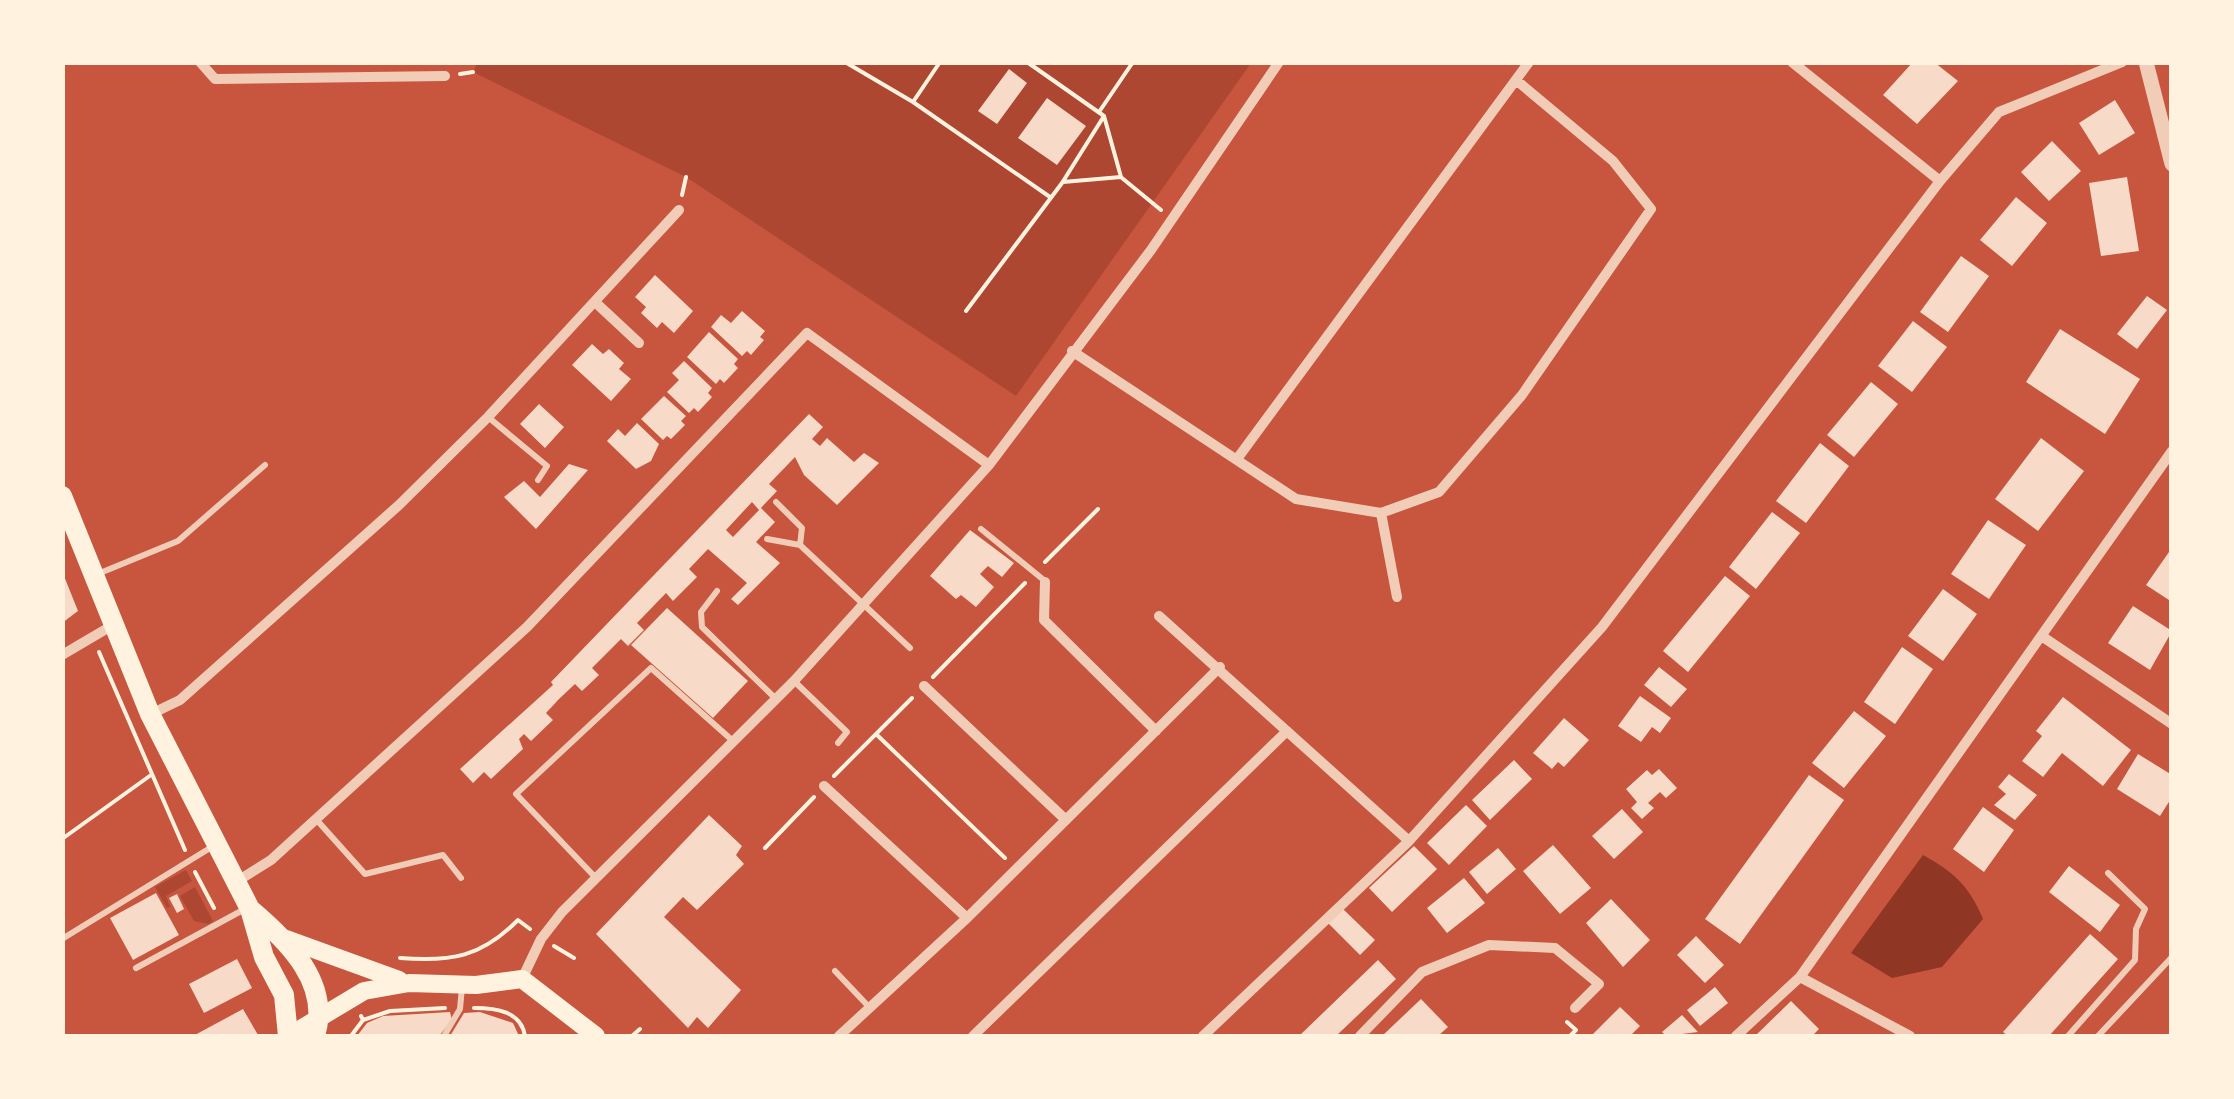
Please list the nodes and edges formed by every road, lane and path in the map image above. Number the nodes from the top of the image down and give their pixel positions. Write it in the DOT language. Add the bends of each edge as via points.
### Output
graph roads {
  1 [pos="200,62"];
  2 [pos="846,62"];
  3 [pos="940,62"];
  4 [pos="1027,62"];
  5 [pos="1133,62"];
  6 [pos="1279,62"];
  7 [pos="1529,62"];
  8 [pos="1792,62"];
  9 [pos="2122,62"];
  10 [pos="2146,62"];
  11 [pos="446,76"];
  12 [pos="1516,80"];
  13 [pos="913,102"];
  14 [pos="1102,114"];
  15 [pos="2172,164"];
  16 [pos="1121,177"];
  17 [pos="1940,181"];
  18 [pos="1062,182"];
  19 [pos="1051,198"];
  20 [pos="679,210"];
  21 [pos="1172,220"];
  22 [pos="594,302"];
  23 [pos="966,311"];
  24 [pos="639,343"];
  25 [pos="1072,351"];
  26 [pos="488,417"];
  27 [pos="2172,451"];
  28 [pos="1236,460"];
  29 [pos="265,465"];
  30 [pos="989,465"];
  31 [pos="538,480"];
  32 [pos="62,496"];
  33 [pos="776,502"];
  34 [pos="1381,513"];
  35 [pos="981,529"];
  36 [pos="767,540"];
  37 [pos="800,545"];
  38 [pos="94,575"];
  39 [pos="1046,582"];
  40 [pos="717,591"];
  41 [pos="1397,597"];
  42 [pos="864,607"];
  43 [pos="1160,616"];
  44 [pos="113,625"];
  45 [pos="90,635"];
  46 [pos="2042,636"];
  47 [pos="910,648"];
  48 [pos="62,655"];
  49 [pos="1220,667"];
  50 [pos="794,680"];
  51 [pos="924,686"];
  52 [pos="776,699"];
  53 [pos="150,714"];
  54 [pos="2172,724"];
  55 [pos="1156,731"];
  56 [pos="1287,731"];
  57 [pos="876,734"];
  58 [pos="733,741"];
  59 [pos="838,743"];
  60 [pos="151,776"];
  61 [pos="824,786"];
  62 [pos="315,818"];
  63 [pos="1066,820"];
  64 [pos="62,839"];
  65 [pos="1409,841"];
  66 [pos="215,845"];
  67 [pos="190,860"];
  68 [pos="1016,868"];
  69 [pos="2108,874"];
  70 [pos="595,877"];
  71 [pos="461,878"];
  72 [pos="235,883"];
  73 [pos="249,908"];
  74 [pos="966,918"];
  75 [pos="224,923"];
  76 [pos="62,938"];
  77 [pos="286,939"];
  78 [pos="541,939"];
  79 [pos="387,956"];
  80 [pos="2172,957"];
  81 [pos="574,958"];
  82 [pos="136,968"];
  83 [pos="835,971"];
  84 [pos="1800,977"];
  85 [pos="522,978"];
  86 [pos="409,983"];
  87 [pos="462,986"];
  88 [pos="870,1008"];
  89 [pos="1575,1008"];
  90 [pos="322,1015"];
  91 [pos="640,1029"];
  92 [pos="574,1031"];
  93 [pos="288,1036"];
  94 [pos="315,1036"];
  95 [pos="444,1036"];
  96 [pos="596,1036"];
  97 [pos="632,1036"];
  98 [pos="839,1036"];
  99 [pos="973,1036"];
  100 [pos="1203,1036"];
  101 [pos="1360,1036"];
  102 [pos="1736,1036"];
  103 [pos="1910,1036"];
  104 [pos="2068,1036"];
  105 [pos="2098,1036"];
  1 -- 11 [label="street" via="215,79"];
  2 -- 13 [label="path"];
  3 -- 13 [label="path"];
  4 -- 14 [label="path"];
  5 -- 14 [label="path"];
  6 -- 21 [label="street"];
  7 -- 12 [label="street"];
  8 -- 17 [label="street"];
  9 -- 17 [label="street" via="1999,112"];
  10 -- 15 [label="street"];
  12 -- 28 [label="street"];
  12 -- 34 [label="street" via="1613,162 1651,209 1522,395 1439,492"];
  13 -- 19 [label="path"];
  14 -- 16 [label="path"];
  14 -- 18 [label="path"];
  16 -- 18 [label="path"];
  16 -- 21 [label="path"];
  17 -- 65 [label="street" via="1602,627"];
  18 -- 19 [label="path"];
  19 -- 23 [label="path"];
  20 -- 22 [label="street"];
  21 -- 25 [label="street"];
  22 -- 24 [label="street"];
  22 -- 26 [label="street"];
  25 -- 28 [label="street"];
  25 -- 30 [label="street"];
  26 -- 31 [label="lane" via="547,466"];
  26 -- 53 [label="street" via="180,700"];
  27 -- 46 [label="street"];
  28 -- 34 [label="street" via="1296,499"];
  29 -- 38 [label="lane" via="178,540"];
  30 -- 42 [label="street"];
  30 -- 62 [label="street" via="807,334 566,589"];
  32 -- 38 [label="highway"];
  33 -- 37 [label="lane" via="802,528"];
  34 -- 41 [label="street"];
  35 -- 39 [label="lane"];
  36 -- 37 [label="lane"];
  37 -- 42 [label="lane"];
  38 -- 44 [label="highway"];
  39 -- 55 [label="street" via="1044,620"];
  40 -- 52 [label="lane" via="701,612 702,627"];
  42 -- 47 [label="lane"];
  42 -- 50 [label="street"];
  43 -- 49 [label="street"];
  44 -- 45 [label="street"];
  44 -- 53 [label="highway"];
  45 -- 48 [label="street"];
  45 -- 60 [label="path"];
  46 -- 54 [label="street"];
  46 -- 84 [label="street"];
  49 -- 55 [label="street"];
  49 -- 56 [label="street"];
  50 -- 52 [label="street"];
  50 -- 59 [label="lane" via="847,732"];
  51 -- 63 [label="street"];
  52 -- 58 [label="street"];
  53 -- 66 [label="highway"];
  55 -- 63 [label="street"];
  56 -- 65 [label="street"];
  56 -- 99 [label="street"];
  57 -- 68 [label="path"];
  58 -- 70 [label="street"];
  58 -- 70 [label="lane" via="651,668 516,794"];
  60 -- 64 [label="path"];
  60 -- 67 [label="path"];
  61 -- 74 [label="street"];
  62 -- 71 [label="lane" via="365,874 443,855"];
  62 -- 72 [label="street"];
  63 -- 68 [label="street"];
  65 -- 100 [label="street"];
  66 -- 67 [label="lane"];
  66 -- 72 [label="highway"];
  67 -- 75 [label="path"];
  67 -- 76 [label="lane"];
  68 -- 74 [label="street"];
  69 -- 104 [label="lane" via="2145,909 2136,929 2136,960"];
  70 -- 78 [label="street"];
  72 -- 73 [label="highway"];
  73 -- 75 [label="lane"];
  73 -- 77 [label="highway"];
  73 -- 93 [label="highway" via="284,995"];
  74 -- 88 [label="street"];
  75 -- 82 [label="lane"];
  77 -- 86 [label="main road"];
  77 -- 90 [label="highway"];
  78 -- 79 [label="path" via="518,920 496,943 474,953 428,960"];
  78 -- 81 [label="path"];
  78 -- 85 [label="street"];
  80 -- 105 [label="lane"];
  83 -- 88 [label="lane"];
  84 -- 102 [label="street"];
  84 -- 103 [label="street"];
  85 -- 87 [label="main road"];
  85 -- 92 [label="main road"];
  86 -- 87 [label="main road"];
  86 -- 90 [label="main road" via="364,991"];
  87 -- 95 [label="lane" via="460,1009"];
  88 -- 98 [label="street"];
  89 -- 101 [label="street" via="1599,984 1555,948 1489,945 1422,972"];
  90 -- 93 [label="main road"];
  90 -- 94 [label="highway"];
  91 -- 97 [label="path"];
  92 -- 96 [label="main road"];
}
